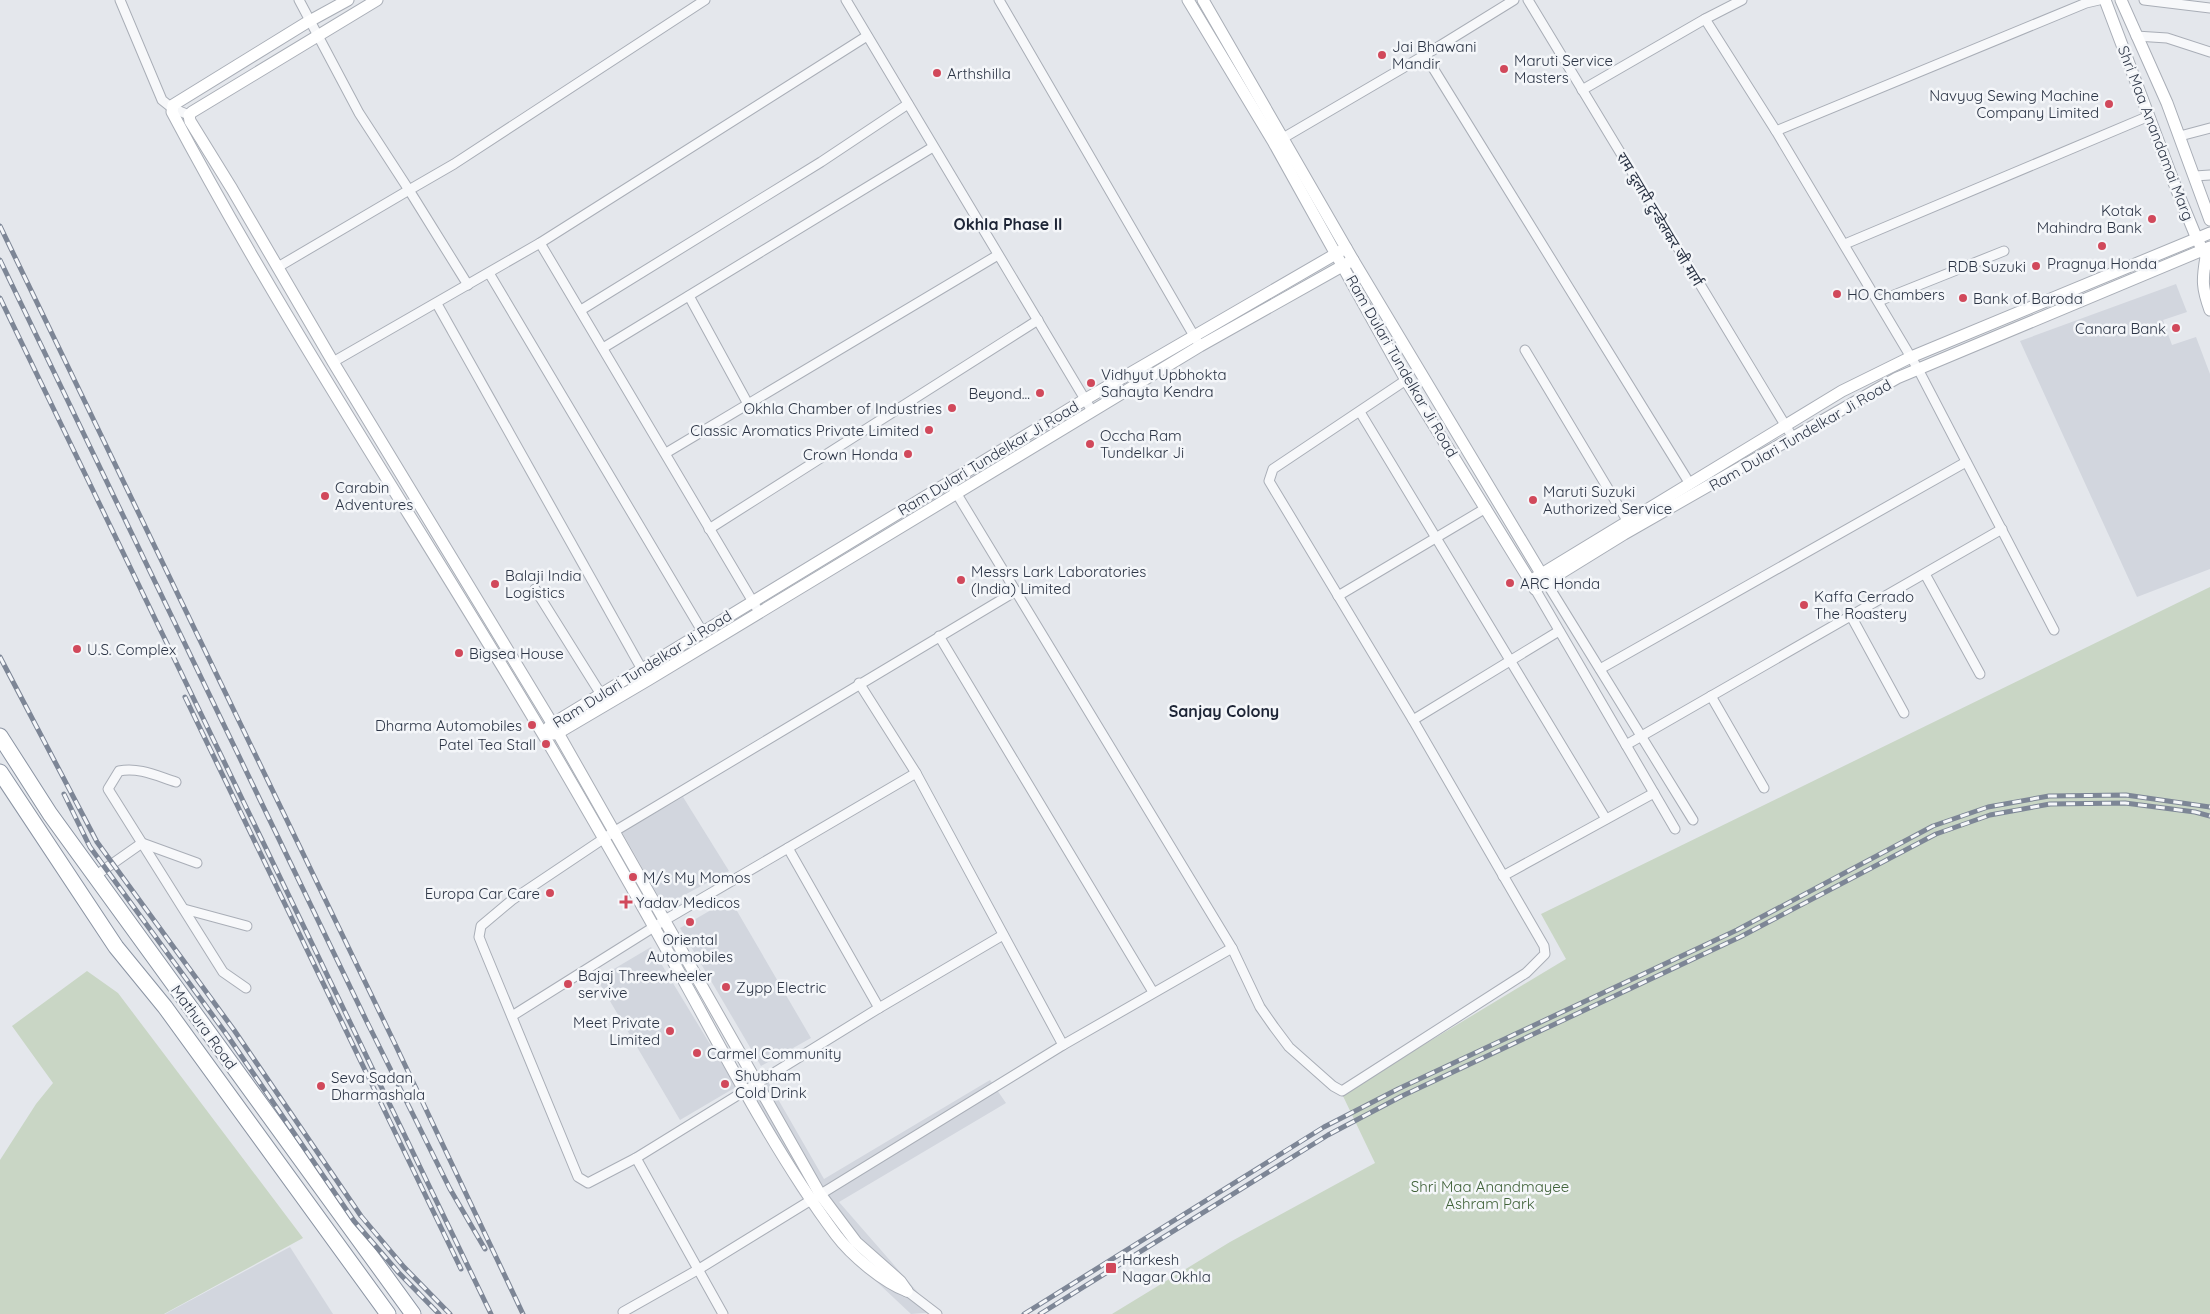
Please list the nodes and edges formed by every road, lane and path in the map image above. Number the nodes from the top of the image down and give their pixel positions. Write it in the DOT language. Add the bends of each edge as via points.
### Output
graph roads {
  1 [pos="120,0"];
  2 [pos="299,0"];
  3 [pos="348,0"];
  4 [pos="377,0"];
  5 [pos="705,0"];
  6 [pos="846,0"];
  7 [pos="999,0"];
  8 [pos="1188,0"];
  9 [pos="1203,0"];
  10 [pos="1514,0"];
  11 [pos="1528,0"];
  12 [pos="1742,0"];
  13 [pos="2099,0"];
  14 [pos="2105,0"];
  15 [pos="2121,0"];
  16 [pos="2144,0"];
  17 [pos="2210,8"];
  18 [pos="1705,19"];
  19 [pos="311,20"];
  20 [pos="318,35"];
  21 [pos="867,36"];
  22 [pos="2136,36"];
  23 [pos="2210,52"];
  24 [pos="1425,55"];
  25 [pos="1582,90"];
  26 [pos="908,104"];
  27 [pos="172,108"];
  28 [pos="189,115"];
  29 [pos="2149,116"];
  30 [pos="2210,128"];
  31 [pos="1776,131"];
  32 [pos="2180,136"];
  33 [pos="1278,140"];
  34 [pos="933,147"];
  35 [pos="2210,175"];
  36 [pos="2194,176"];
  37 [pos="409,190"];
  38 [pos="2210,220"];
  39 [pos="2210,233"];
  40 [pos="2197,238"];
  41 [pos="540,243"];
  42 [pos="1845,244"];
  43 [pos="1341,250"];
  44 [pos="2004,251"];
  45 [pos="2207,254"];
  46 [pos="998,255"];
  47 [pos="1348,262"];
  48 [pos="278,267"];
  49 [pos="489,273"];
  50 [pos="468,285"];
  51 [pos="689,296"];
  52 [pos="1879,301"];
  53 [pos="437,304"];
  54 [pos="581,310"];
  55 [pos="2210,310"];
  56 [pos="1038,320"];
  57 [pos="1194,335"];
  58 [pos="1200,346"];
  59 [pos="604,348"];
  60 [pos="1525,350"];
  61 [pos="1910,357"];
  62 [pos="333,362"];
  63 [pos="1918,368"];
  64 [pos="1406,380"];
  65 [pos="1084,400"];
  66 [pos="748,404"];
  67 [pos="1092,411"];
  68 [pos="1360,412"];
  69 [pos="1785,426"];
  70 [pos="1793,438"];
  71 [pos="666,453"];
  72 [pos="1966,462"];
  73 [pos="950,481"];
  74 [pos="1690,484"];
  75 [pos="957,492"];
  76 [pos="1486,508"];
  77 [pos="1628,522"];
  78 [pos="709,529"];
  79 [pos="2002,529"];
  80 [pos="1436,538"];
  81 [pos="1925,574"];
  82 [pos="1544,578"];
  83 [pos="1533,585"];
  84 [pos="535,589"];
  85 [pos="1016,591"];
  86 [pos="1338,596"];
  87 [pos="752,601"];
  88 [pos="759,612"];
  89 [pos="1851,616"];
  90 [pos="2054,630"];
  91 [pos="1559,631"];
  92 [pos="702,632"];
  93 [pos="939,636"];
  94 [pos="1511,662"];
  95 [pos="642,668"];
  96 [pos="1600,669"];
  97 [pos="1980,674"];
  98 [pos="648,680"];
  99 [pos="859,684"];
  100 [pos="600,694"];
  101 [pos="1711,696"];
  102 [pos="607,704"];
  103 [pos="1904,713"];
  104 [pos="1413,720"];
  105 [pos="555,728"];
  106 [pos="543,735"];
  107 [pos="0,736"];
  108 [pos="1642,736"];
  109 [pos="1626,745"];
  110 [pos="0,772"];
  111 [pos="916,773"];
  112 [pos="176,782"];
  113 [pos="1764,788"];
  114 [pos="1654,793"];
  115 [pos="1606,819"];
  116 [pos="1693,820"];
  117 [pos="1675,829"];
  118 [pos="614,831"];
  119 [pos="603,838"];
  120 [pos="142,844"];
  121 [pos="788,848"];
  122 [pos="197,863"];
  123 [pos="95,876"];
  124 [pos="1503,876"];
  125 [pos="184,909"];
  126 [pos="665,920"];
  127 [pos="247,926"];
  128 [pos="653,927"];
  129 [pos="1003,935"];
  130 [pos="1232,948"];
  131 [pos="246,988"];
  132 [pos="1154,992"];
  133 [pos="879,1008"];
  134 [pos="512,1016"];
  135 [pos="1063,1045"];
  136 [pos="757,1082"];
  137 [pos="744,1091"];
  138 [pos="636,1158"];
  139 [pos="816,1197"];
  140 [pos="698,1269"];
  141 [pos="907,1291"];
  142 [pos="623,1312"];
  143 [pos="388,1314"];
  144 [pos="413,1314"];
  145 [pos="723,1314"];
  146 [pos="938,1314"];
  1 -- 27 [label="street" via="162,100"];
  2 -- 19 [label="street"];
  3 -- 19 [label="street"];
  4 -- 20 [label="street"];
  5 -- 37 [label="street"];
  6 -- 21 [label="street"];
  7 -- 57 [label="street"];
  8 -- 33 [label="street"];
  9 -- 33 [label="street"];
  10 -- 24 [label="street"];
  11 -- 25 [label="street, राम दुलारी टुन्डेलकर जी मार्ग"];
  12 -- 18 [label="street"];
  13 -- 31 [label="street"];
  14 -- 29 [label="street, Shri Maa Anandamai Marg"];
  15 -- 22 [label="street, Shri Maa Anandamai Marg"];
  16 -- 17 [label="street"];
  18 -- 25 [label="street"];
  18 -- 31 [label="street"];
  19 -- 20 [label="street"];
  19 -- 27 [label="street"];
  20 -- 28 [label="street"];
  20 -- 37 [label="street" via="359,112"];
  21 -- 26 [label="street"];
  21 -- 41 [label="street"];
  22 -- 23 [label="street" via="2167,38"];
  22 -- 32 [label="street, Shri Maa Anandamai Marg"];
  24 -- 33 [label="street"];
  24 -- 74 [label="street"];
  25 -- 69 [label="street, राम दुलारी टुन्डेलकर जी मार्ग"];
  26 -- 34 [label="street"];
  26 -- 54 [label="street" via="807,172"];
  27 -- 28 [label="street"];
  27 -- 106 [label="street" via="245,244"];
  28 -- 48 [label="street"];
  29 -- 40 [label="street, Shri Maa Anandamai Marg"];
  29 -- 42 [label="street"];
  30 -- 32 [label="street"];
  31 -- 42 [label="street"];
  32 -- 36 [label="street, Shri Maa Anandamai Marg"];
  33 -- 43 [label="street"];
  34 -- 46 [label="street"];
  34 -- 51 [label="street"];
  35 -- 36 [label="street"];
  36 -- 38 [label="street, Shri Maa Anandamai Marg"];
  37 -- 48 [label="street"];
  37 -- 50 [label="street"];
  39 -- 40 [label="street, Ram Dulari Tundelkar Ji Road"];
  40 -- 45 [label="street, Shri Maa Anandamai Marg"];
  40 -- 61 [label="street, Ram Dulari Tundelkar Ji Road"];
  41 -- 49 [label="street"];
  41 -- 54 [label="street"];
  42 -- 52 [label="street"];
  43 -- 47 [label="street"];
  43 -- 57 [label="street, Ram Dulari Tundelkar Ji Road"];
  44 -- 52 [label="street"];
  45 -- 55 [label="street" via="2202,288"];
  45 -- 63 [label="street, Ram Dulari Tundelkar Ji Road"];
  46 -- 56 [label="street"];
  46 -- 66 [label="street"];
  47 -- 58 [label="street, Ram Dulari Tundelkar Ji Road"];
  47 -- 64 [label="street, Ram Dulari Tundelkar Ji Road"];
  47 -- 82 [label="street, Ram Dulari Tundelkar Ji Road"];
  48 -- 62 [label="street"];
  49 -- 50 [label="street"];
  49 -- 92 [label="street"];
  50 -- 53 [label="street"];
  51 -- 59 [label="street"];
  51 -- 66 [label="street"];
  52 -- 61 [label="street"];
  53 -- 62 [label="street"];
  53 -- 95 [label="street"];
  54 -- 59 [label="street"];
  56 -- 65 [label="street"];
  56 -- 78 [label="street"];
  57 -- 58 [label="street"];
  57 -- 65 [label="street, Ram Dulari Tundelkar Ji Road"];
  58 -- 67 [label="street, Ram Dulari Tundelkar Ji Road"];
  59 -- 71 [label="street"];
  60 -- 77 [label="street"];
  61 -- 63 [label="street"];
  61 -- 69 [label="street, Ram Dulari Tundelkar Ji Road" via="1842,391"];
  62 -- 105 [label="street"];
  63 -- 70 [label="street, Ram Dulari Tundelkar Ji Road"];
  63 -- 72 [label="street"];
  64 -- 68 [label="street"];
  64 -- 76 [label="street, Ram Dulari Tundelkar Ji Road"];
  65 -- 67 [label="street"];
  65 -- 73 [label="street, Ram Dulari Tundelkar Ji Road"];
  66 -- 71 [label="street"];
  67 -- 75 [label="street, Ram Dulari Tundelkar Ji Road"];
  68 -- 80 [label="street"];
  68 -- 86 [label="street" via="1273,469 1270,475 1271,485"];
  69 -- 70 [label="street, राम दुलारी टुन्डेलकर जी मार्ग"];
  69 -- 74 [label="street, Ram Dulari Tundelkar Ji Road"];
  70 -- 82 [label="street, Ram Dulari Tundelkar Ji Road"];
  71 -- 78 [label="street"];
  72 -- 79 [label="street"];
  72 -- 96 [label="street"];
  73 -- 75 [label="street"];
  73 -- 87 [label="street, Ram Dulari Tundelkar Ji Road"];
  74 -- 77 [label="street, Ram Dulari Tundelkar Ji Road"];
  75 -- 85 [label="street"];
  75 -- 88 [label="street, Ram Dulari Tundelkar Ji Road"];
  76 -- 80 [label="street"];
  76 -- 83 [label="street, Ram Dulari Tundelkar Ji Road"];
  77 -- 82 [label="street, Ram Dulari Tundelkar Ji Road"];
  78 -- 87 [label="street"];
  79 -- 81 [label="street"];
  79 -- 90 [label="street"];
  80 -- 86 [label="street"];
  80 -- 94 [label="street"];
  81 -- 89 [label="street"];
  81 -- 97 [label="street"];
  82 -- 83 [label="street, Ram Dulari Tundelkar Ji Road"];
  82 -- 96 [label="street"];
  83 -- 91 [label="street"];
  84 -- 100 [label="street"];
  85 -- 93 [label="street"];
  85 -- 130 [label="street"];
  86 -- 104 [label="street"];
  87 -- 88 [label="street"];
  87 -- 92 [label="street, Ram Dulari Tundelkar Ji Road"];
  88 -- 98 [label="street, Ram Dulari Tundelkar Ji Road"];
  89 -- 101 [label="street"];
  89 -- 103 [label="street"];
  91 -- 94 [label="street"];
  91 -- 109 [label="street"];
  92 -- 95 [label="street, Ram Dulari Tundelkar Ji Road"];
  93 -- 99 [label="street"];
  93 -- 132 [label="street"];
  94 -- 104 [label="street"];
  94 -- 115 [label="street"];
  95 -- 98 [label="street"];
  95 -- 100 [label="street, Ram Dulari Tundelkar Ji Road"];
  96 -- 108 [label="street"];
  98 -- 102 [label="street, Ram Dulari Tundelkar Ji Road"];
  99 -- 111 [label="street"];
  99 -- 118 [label="street"];
  100 -- 102 [label="street"];
  100 -- 105 [label="street, Ram Dulari Tundelkar Ji Road"];
  101 -- 108 [label="street"];
  101 -- 113 [label="street"];
  102 -- 105 [label="street, Ram Dulari Tundelkar Ji Road"];
  104 -- 124 [label="street"];
  105 -- 106 [label="street, Ram Dulari Tundelkar Ji Road"];
  105 -- 118 [label="street"];
  106 -- 119 [label="street"];
  107 -- 123 [label="highway, Mathura Road"];
  108 -- 109 [label="street"];
  108 -- 116 [label="street"];
  109 -- 114 [label="street"];
  110 -- 143 [label="highway, Mathura Road" via="116,947 165,1007"];
  111 -- 121 [label="street"];
  111 -- 129 [label="street"];
  112 -- 120 [label="street" via="128,769 119,771 108,789"];
  114 -- 115 [label="street"];
  114 -- 117 [label="street"];
  115 -- 124 [label="street"];
  118 -- 119 [label="street"];
  118 -- 126 [label="street"];
  119 -- 128 [label="street"];
  119 -- 134 [label="street" via="512,900 481,926 479,938"];
  120 -- 122 [label="street"];
  120 -- 123 [label="street"];
  120 -- 125 [label="street"];
  121 -- 126 [label="street"];
  121 -- 133 [label="street"];
  123 -- 144 [label="highway, Mathura Road"];
  124 -- 130 [label="street" via="1544,946 1543,958 1526,973 1342,1091 1289,1047 1260,1007"];
  125 -- 127 [label="street"];
  125 -- 131 [label="street" via="223,972"];
  126 -- 128 [label="street"];
  126 -- 136 [label="street"];
  128 -- 134 [label="street"];
  128 -- 137 [label="street"];
  129 -- 133 [label="street"];
  129 -- 135 [label="street"];
  130 -- 132 [label="street"];
  132 -- 135 [label="street"];
  133 -- 136 [label="street"];
  134 -- 138 [label="street" via="578,1177 582,1181 593,1182"];
  135 -- 139 [label="street"];
  136 -- 137 [label="street"];
  136 -- 139 [label="street"];
  137 -- 138 [label="street"];
  137 -- 139 [label="street"];
  138 -- 140 [label="street"];
  139 -- 140 [label="street"];
  139 -- 141 [label="street" via="856,1242"];
  140 -- 142 [label="street"];
  140 -- 145 [label="street"];
  141 -- 146 [label="street"];
}
